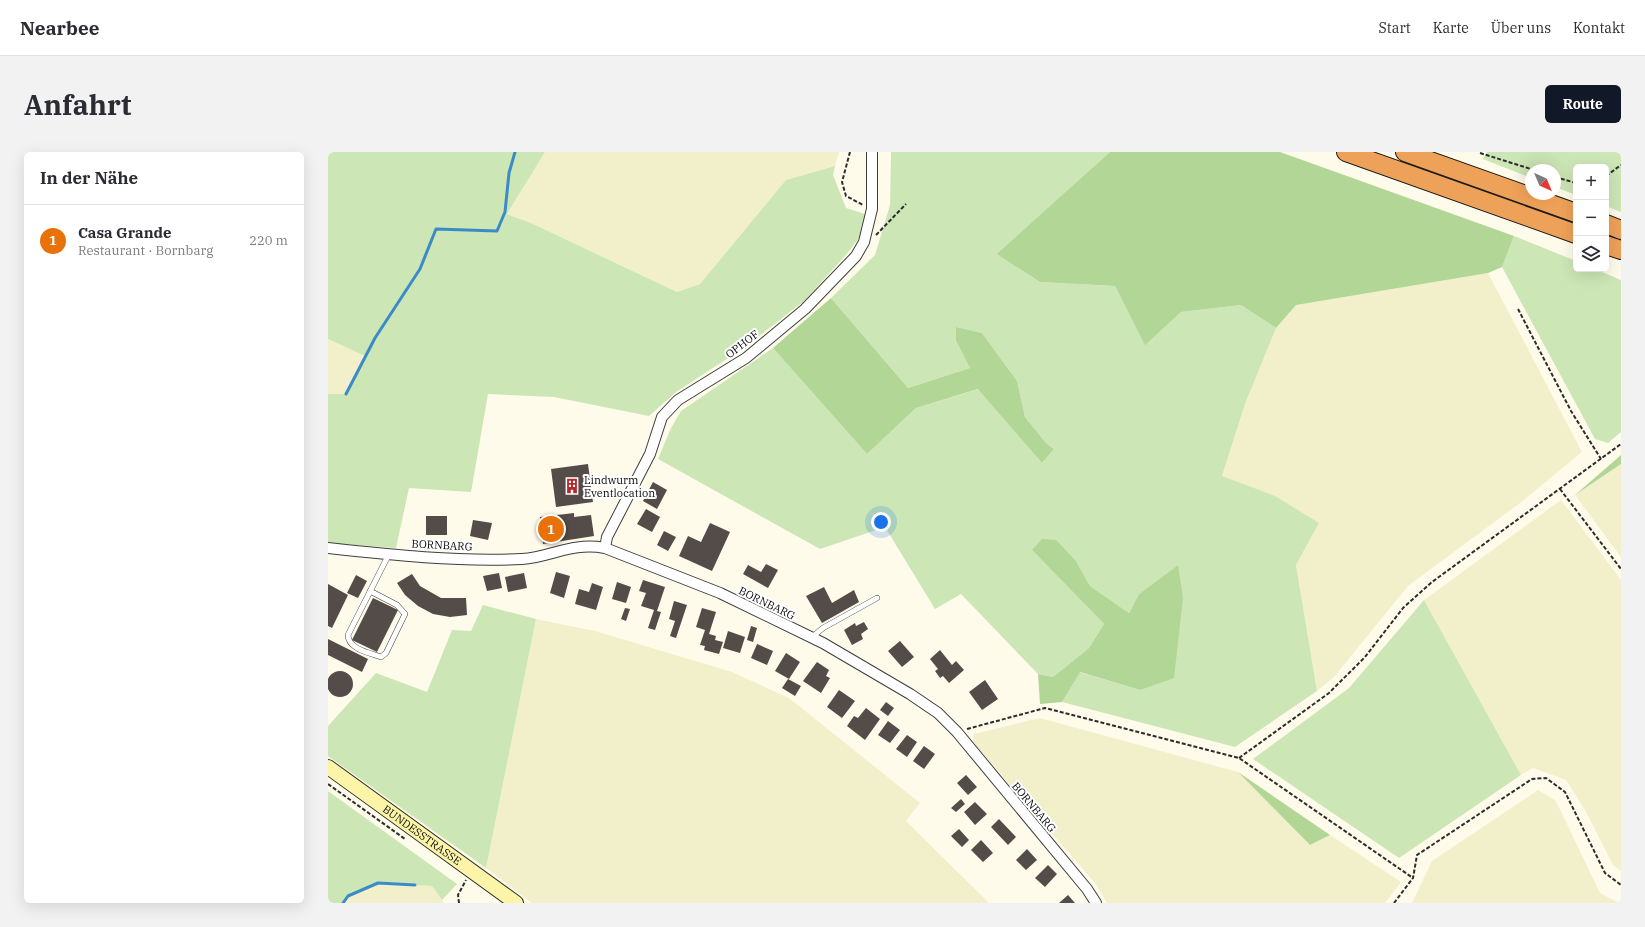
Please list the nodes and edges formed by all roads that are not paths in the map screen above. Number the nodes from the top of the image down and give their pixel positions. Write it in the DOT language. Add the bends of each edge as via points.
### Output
graph roads {
  1 [pos="872,152"];
  2 [pos="1346,152"];
  3 [pos="1405,152"];
  4 [pos="1573,212"];
  5 [pos="1609,225"];
  6 [pos="1621,230"];
  7 [pos="1573,233"];
  8 [pos="1609,246"];
  9 [pos="1621,250"];
  10 [pos="328,548"];
  11 [pos="605,548"];
  12 [pos="389,554"];
  13 [pos="370,591"];
  14 [pos="877,598"];
  15 [pos="811,638"];
  16 [pos="328,767"];
  17 [pos="516,903"];
  18 [pos="1096,903"];
  1 -- 11 [label="street, OPHOF" via="872,209 867,232 856,256 805,309 746,358 678,400 662,417 650,454 607,537"];
  2 -- 7 [label="highway"];
  3 -- 4 [label="highway"];
  5 -- 6 [label="highway"];
  8 -- 9 [label="highway"];
  10 -- 12 [label="street, BORNBARG"];
  11 -- 12 [label="street, BORNBARG" via="590,545 524,559 466,560"];
  11 -- 15 [label="street, BORNBARG" via="720,593"];
  12 -- 13 [label="lane"];
  13 -- 13 [label="lane" via="348,635 348,640 356,648 381,657 386,653 405,614 397,605"];
  14 -- 15 [label="lane" via="823,628"];
  15 -- 18 [label="street, BORNBARG" via="910,694 938,713 957,732"];
  16 -- 17 [label="street, BUNDESSTRASSE"];
}
